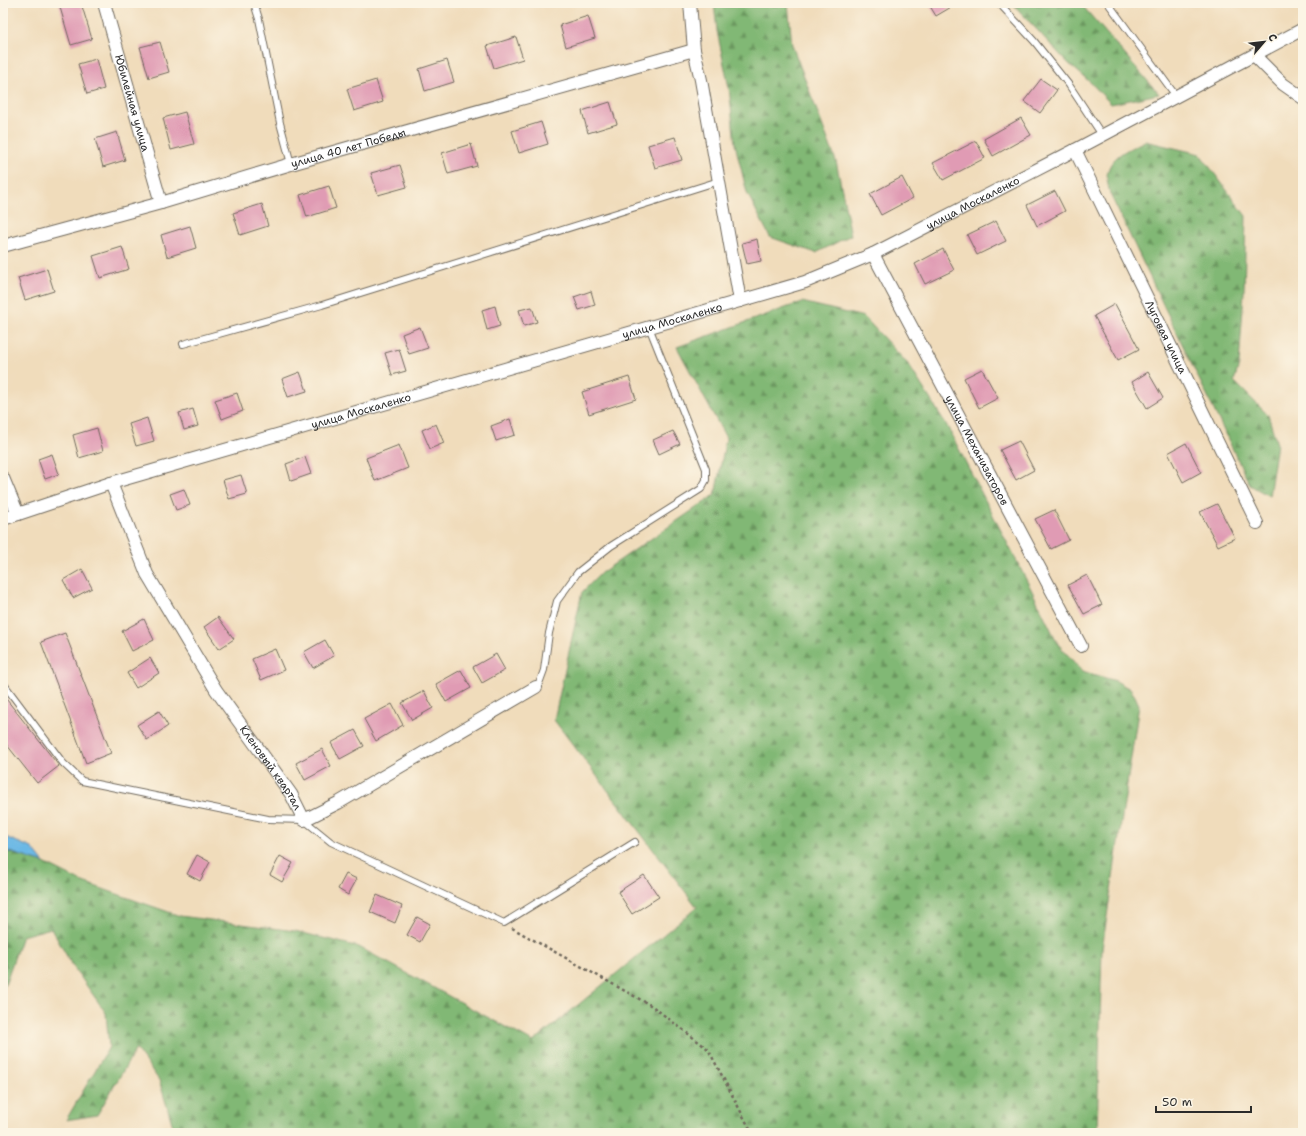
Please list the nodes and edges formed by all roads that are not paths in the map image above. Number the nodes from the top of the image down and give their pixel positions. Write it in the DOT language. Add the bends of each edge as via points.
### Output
graph roads {
  1 [pos="104,3"];
  2 [pos="254,3"];
  3 [pos="690,3"];
  4 [pos="999,3"];
  5 [pos="1108,3"];
  6 [pos="1303,29"];
  7 [pos="694,50"];
  8 [pos="1254,55"];
  9 [pos="1176,96"];
  10 [pos="1303,98"];
  11 [pos="1102,136"];
  12 [pos="1075,150"];
  13 [pos="292,164"];
  14 [pos="719,181"];
  15 [pos="161,202"];
  16 [pos="3,246"];
  17 [pos="873,254"];
  18 [pos="740,301"];
  19 [pos="649,327"];
  20 [pos="183,344"];
  21 [pos="3,478"];
  22 [pos="111,483"];
  23 [pos="18,514"];
  24 [pos="3,518"];
  25 [pos="1257,523"];
  26 [pos="1081,646"];
  27 [pos="3,683"];
  28 [pos="536,686"];
  29 [pos="304,820"];
  30 [pos="635,842"];
  1 -- 15 [label="street, Юбилейная улица"];
  2 -- 13 [label="lane" via="280,122"];
  3 -- 7 [label="street"];
  4 -- 11 [label="lane" via="1069,85"];
  5 -- 9 [label="lane"];
  6 -- 8 [label="street, улица Москаленко"];
  7 -- 13 [label="street, улица 40 лет Победы"];
  7 -- 14 [label="street"];
  8 -- 9 [label="street, улица Москаленко"];
  8 -- 10 [label="street" via="1283,84"];
  9 -- 11 [label="street, улица Москаленко"];
  11 -- 12 [label="street, улица Москаленко"];
  12 -- 17 [label="street, улица Москаленко"];
  12 -- 25 [label="street, Луговая улица"];
  13 -- 15 [label="street, улица 40 лет Победы"];
  14 -- 18 [label="street"];
  14 -- 20 [label="lane" via="322,305"];
  15 -- 16 [label="street, улица 40 лет Победы"];
  17 -- 18 [label="street, улица Москаленко" via="805,282"];
  17 -- 26 [label="street, улица Механизаторов"];
  18 -- 19 [label="street, улица Москаленко"];
  19 -- 22 [label="street, улица Москаленко"];
  19 -- 28 [label="lane" via="706,469 706,480 701,490 611,546 578,572 557,601 544,670"];
  21 -- 23 [label="street"];
  22 -- 23 [label="street, улица Москаленко"];
  22 -- 29 [label="street, Кленовый квартал" via="146,574 216,690 291,794"];
  23 -- 24 [label="street, улица Москаленко"];
  27 -- 29 [label="lane" via="63,763 82,781 268,819"];
  28 -- 29 [label="street, Кленовый квартал"];
  29 -- 30 [label="lane" via="331,842 504,923"];
}
